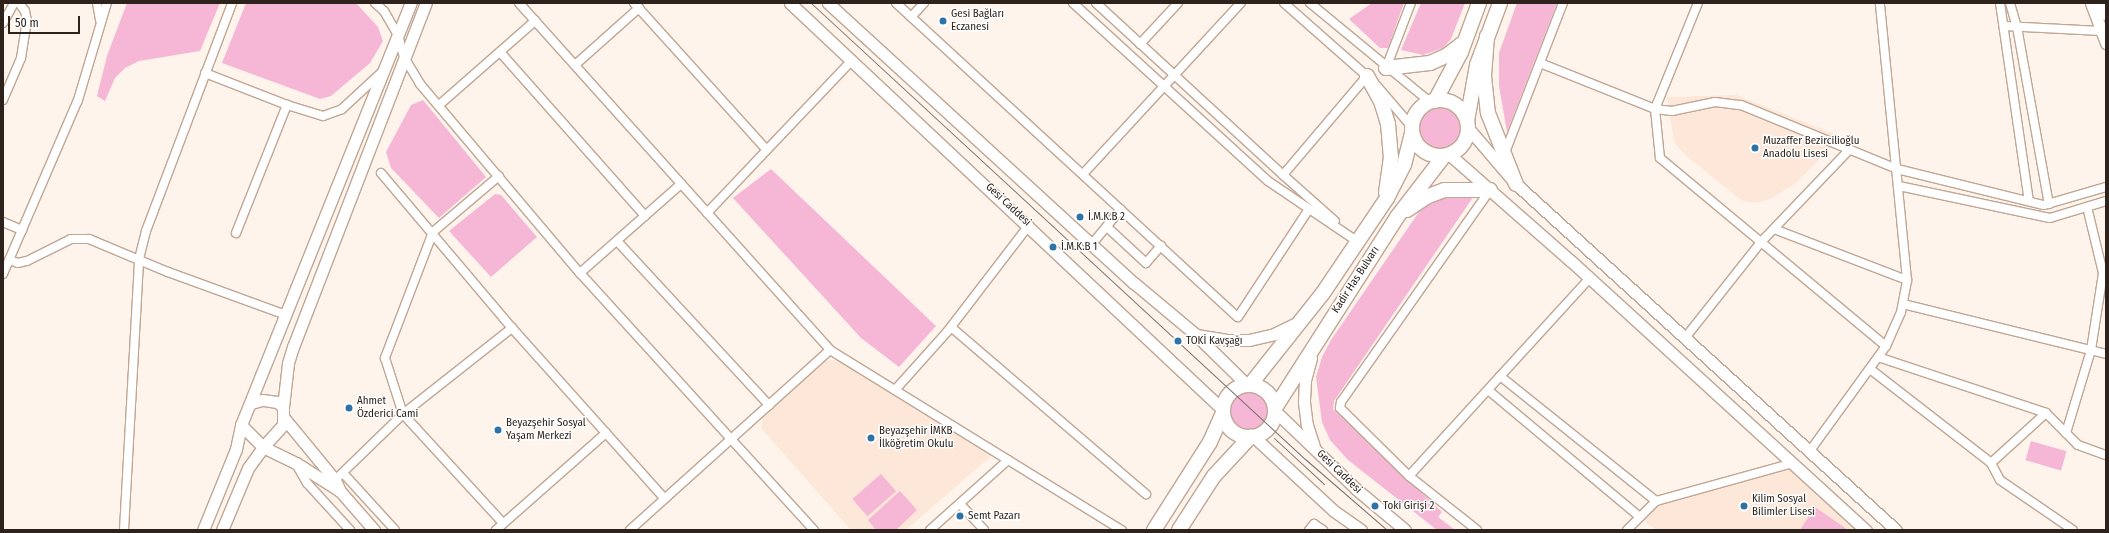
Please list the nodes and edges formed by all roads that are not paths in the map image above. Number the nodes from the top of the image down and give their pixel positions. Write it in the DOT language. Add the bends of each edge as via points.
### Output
graph roads {
  1 [pos="14,3"];
  2 [pos="19,3"];
  3 [pos="97,3"];
  4 [pos="107,3"];
  5 [pos="232,3"];
  6 [pos="375,3"];
  7 [pos="411,3"];
  8 [pos="426,3"];
  9 [pos="519,3"];
  10 [pos="790,3"];
  11 [pos="828,3"];
  12 [pos="896,3"];
  13 [pos="924,3"];
  14 [pos="1073,3"];
  15 [pos="1096,3"];
  16 [pos="1178,3"];
  17 [pos="1241,3"];
  18 [pos="1284,3"];
  19 [pos="1310,3"];
  20 [pos="1411,3"];
  21 [pos="1479,3"];
  22 [pos="1500,3"];
  23 [pos="1563,3"];
  24 [pos="1698,3"];
  25 [pos="1880,3"];
  26 [pos="2000,3"];
  27 [pos="2010,3"];
  28 [pos="2091,3"];
  29 [pos="2102,3"];
  30 [pos="637,6"];
  31 [pos="2106,14"];
  32 [pos="911,17"];
  33 [pos="100,20"];
  34 [pos="535,21"];
  35 [pos="3,23"];
  36 [pos="2004,26"];
  37 [pos="2017,27"];
  38 [pos="2101,31"];
  39 [pos="398,35"];
  40 [pos="1487,36"];
  41 [pos="1465,41"];
  42 [pos="2106,43"];
  43 [pos="1140,44"];
  44 [pos="500,52"];
  45 [pos="404,57"];
  46 [pos="852,60"];
  47 [pos="1540,63"];
  48 [pos="575,65"];
  49 [pos="1386,68"];
  50 [pos="383,71"];
  51 [pos="205,73"];
  52 [pos="1174,75"];
  53 [pos="1367,76"];
  54 [pos="1164,86"];
  55 [pos="3,100"];
  56 [pos="1432,101"];
  57 [pos="287,105"];
  58 [pos="439,105"];
  59 [pos="1655,109"];
  60 [pos="1467,125"];
  61 [pos="1412,130"];
  62 [pos="1850,149"];
  63 [pos="767,150"];
  64 [pos="1447,155"];
  65 [pos="1504,157"];
  66 [pos="1897,169"];
  67 [pos="381,173"];
  68 [pos="1083,174"];
  69 [pos="1283,175"];
  70 [pos="499,176"];
  71 [pos="681,184"];
  72 [pos="1516,184"];
  73 [pos="1899,186"];
  74 [pos="2106,187"];
  75 [pos="1490,190"];
  76 [pos="2029,201"];
  77 [pos="2106,201"];
  78 [pos="1383,204"];
  79 [pos="2048,204"];
  80 [pos="2087,207"];
  81 [pos="1121,209"];
  82 [pos="1309,209"];
  83 [pos="707,212"];
  84 [pos="645,216"];
  85 [pos="1397,217"];
  86 [pos="3,222"];
  87 [pos="1028,225"];
  88 [pos="1107,227"];
  89 [pos="1774,229"];
  90 [pos="22,230"];
  91 [pos="433,232"];
  92 [pos="236,233"];
  93 [pos="617,241"];
  94 [pos="1358,242"];
  95 [pos="1762,242"];
  96 [pos="1092,244"];
  97 [pos="1161,246"];
  98 [pos="139,259"];
  99 [pos="9,260"];
  100 [pos="580,273"];
  101 [pos="3,274"];
  102 [pos="1590,278"];
  103 [pos="1907,280"];
  104 [pos="1903,304"];
  105 [pos="286,314"];
  106 [pos="1304,319"];
  107 [pos="951,327"];
  108 [pos="512,328"];
  109 [pos="1195,334"];
  110 [pos="1685,338"];
  111 [pos="1318,339"];
  112 [pos="1886,346"];
  113 [pos="830,350"];
  114 [pos="2091,350"];
  115 [pos="2106,354"];
  116 [pos="1878,357"];
  117 [pos="1870,369"];
  118 [pos="1500,376"];
  119 [pos="1248,385"];
  120 [pos="895,390"];
  121 [pos="1488,390"];
  122 [pos="251,403"];
  123 [pos="769,405"];
  124 [pos="1275,410"];
  125 [pos="1223,412"];
  126 [pos="284,413"];
  127 [pos="2046,413"];
  128 [pos="403,414"];
  129 [pos="241,426"];
  130 [pos="606,433"];
  131 [pos="2066,433"];
  132 [pos="1252,436"];
  133 [pos="731,439"];
  134 [pos="263,447"];
  135 [pos="1315,448"];
  136 [pos="1809,452"];
  137 [pos="2106,455"];
  138 [pos="1008,460"];
  139 [pos="296,463"];
  140 [pos="1793,463"];
  141 [pos="1991,463"];
  142 [pos="339,476"];
  143 [pos="1409,476"];
  144 [pos="340,491"];
  145 [pos="1146,494"];
  146 [pos="665,499"];
  147 [pos="1656,501"];
  148 [pos="960,504"];
  149 [pos="1640,517"];
  150 [pos="2060,522"];
  151 [pos="503,523"];
  152 [pos="124,530"];
  153 [pos="203,530"];
  154 [pos="222,530"];
  155 [pos="350,530"];
  156 [pos="374,530"];
  157 [pos="395,530"];
  158 [pos="496,530"];
  159 [pos="630,530"];
  160 [pos="814,530"];
  161 [pos="930,530"];
  162 [pos="984,530"];
  163 [pos="1122,530"];
  164 [pos="1154,530"];
  165 [pos="1179,530"];
  166 [pos="1309,530"];
  167 [pos="1323,530"];
  168 [pos="1361,530"];
  169 [pos="1405,530"];
  170 [pos="1477,530"];
  171 [pos="1627,530"];
  172 [pos="1866,530"];
  173 [pos="1896,530"];
  174 [pos="2057,530"];
  175 [pos="2074,530"];
  1 -- 35 [label="street"];
  2 -- 55 [label="street" via="25,11 27,21 21,58"];
  3 -- 33 [label="street"];
  4 -- 33 [label="street"];
  5 -- 51 [label="street"];
  6 -- 39 [label="street" via="384,11"];
  7 -- 39 [label="main road"];
  8 -- 45 [label="main road"];
  9 -- 34 [label="street"];
  10 -- 46 [label="main road, Gesi Caddesi"];
  11 -- 96 [label="main road"];
  12 -- 32 [label="street"];
  13 -- 32 [label="street"];
  14 -- 54 [label="street"];
  15 -- 43 [label="street"];
  16 -- 43 [label="street"];
  17 -- 52 [label="street"];
  18 -- 53 [label="street"];
  19 -- 49 [label="street"];
  20 -- 49 [label="street"];
  21 -- 41 [label="highway"];
  22 -- 40 [label="highway"];
  23 -- 47 [label="street"];
  24 -- 59 [label="street"];
  25 -- 66 [label="street"];
  26 -- 36 [label="street"];
  27 -- 37 [label="street"];
  28 -- 38 [label="main road"];
  29 -- 31 [label="main road"];
  30 -- 48 [label="street"];
  30 -- 63 [label="street"];
  32 -- 68 [label="street"];
  33 -- 90 [label="street" via="78,100"];
  34 -- 44 [label="street"];
  34 -- 48 [label="street"];
  36 -- 37 [label="street"];
  36 -- 76 [label="street"];
  37 -- 38 [label="street"];
  37 -- 79 [label="street"];
  38 -- 42 [label="main road"];
  39 -- 45 [label="street"];
  39 -- 50 [label="main road"];
  40 -- 60 [label="highway" via="1473,81"];
  40 -- 65 [label="highway" via="1484,64 1486,101"];
  41 -- 49 [label="highway" via="1439,60"];
  41 -- 56 [label="highway"];
  43 -- 52 [label="street"];
  44 -- 58 [label="street"];
  44 -- 84 [label="street"];
  45 -- 58 [label="street" via="420,84"];
  45 -- 126 [label="main road" via="293,347 288,363"];
  46 -- 63 [label="street"];
  46 -- 87 [label="main road, Gesi Caddesi"];
  47 -- 59 [label="street"];
  47 -- 65 [label="street"];
  48 -- 71 [label="street"];
  49 -- 56 [label="street"];
  50 -- 57 [label="street" via="348,104 330,115 323,116"];
  50 -- 105 [label="main road"];
  51 -- 57 [label="street"];
  51 -- 98 [label="street" via="146,231"];
  52 -- 54 [label="street"];
  52 -- 69 [label="street"];
  53 -- 61 [label="street" via="1394,104"];
  53 -- 69 [label="street"];
  53 -- 78 [label="highway" via="1381,102 1390,134 1390,170"];
  54 -- 68 [label="street"];
  54 -- 82 [label="street" via="1268,181"];
  56 -- 60 [label="highway" via="1455,105"];
  56 -- 61 [label="highway" via="1415,114"];
  57 -- 92 [label="street"];
  58 -- 70 [label="street"];
  59 -- 62 [label="street" via="1672,111 1706,103 1732,103"];
  59 -- 95 [label="street" via="1660,158"];
  60 -- 64 [label="highway" via="1465,141"];
  60 -- 72 [label="main road"];
  61 -- 64 [label="highway" via="1423,151"];
  61 -- 78 [label="highway, Kadir Has Bulvarı" via="1404,165"];
  62 -- 66 [label="street"];
  62 -- 89 [label="street"];
  63 -- 83 [label="street"];
  64 -- 75 [label="main road"];
  64 -- 85 [label="highway, Kadir Has Bulvarı"];
  65 -- 72 [label="highway"];
  66 -- 73 [label="street"];
  66 -- 76 [label="street"];
  67 -- 91 [label="street"];
  68 -- 81 [label="street"];
  69 -- 94 [label="street"];
  70 -- 91 [label="street"];
  70 -- 100 [label="street"];
  71 -- 83 [label="street"];
  71 -- 84 [label="street"];
  72 -- 110 [label="main road"];
  73 -- 80 [label="street" via="2050,218"];
  73 -- 103 [label="street"];
  74 -- 79 [label="street"];
  75 -- 85 [label="highway" via="1457,189 1435,193"];
  75 -- 102 [label="main road"];
  75 -- 143 [label="street" via="1341,402 1340,408"];
  76 -- 79 [label="street"];
  77 -- 80 [label="street"];
  78 -- 94 [label="highway, Kadir Has Bulvarı"];
  80 -- 114 [label="street" via="2103,273"];
  81 -- 88 [label="street"];
  81 -- 97 [label="street"];
  82 -- 94 [label="street"];
  82 -- 97 [label="street" via="1238,317"];
  83 -- 113 [label="street"];
  84 -- 93 [label="street"];
  85 -- 111 [label="highway, Kadir Has Bulvarı"];
  86 -- 90 [label="street"];
  87 -- 107 [label="street"];
  87 -- 125 [label="main road, Gesi Caddesi"];
  88 -- 96 [label="street"];
  88 -- 97 [label="street" via="1146,263"];
  89 -- 95 [label="street"];
  89 -- 103 [label="street"];
  90 -- 99 [label="street"];
  91 -- 108 [label="street"];
  91 -- 128 [label="street" via="385,358"];
  93 -- 100 [label="street"];
  93 -- 123 [label="street"];
  94 -- 106 [label="highway, Kadir Has Bulvarı"];
  95 -- 110 [label="street"];
  95 -- 112 [label="street"];
  96 -- 109 [label="main road"];
  98 -- 99 [label="street" via="98,241 82,238 71,239 27,261 18,263"];
  98 -- 105 [label="street"];
  98 -- 152 [label="street"];
  99 -- 101 [label="street"];
  100 -- 133 [label="street"];
  102 -- 118 [label="street"];
  102 -- 140 [label="main road"];
  103 -- 104 [label="street"];
  104 -- 112 [label="street"];
  104 -- 114 [label="street"];
  105 -- 122 [label="main road"];
  106 -- 109 [label="main road" via="1279,332 1249,340 1229,340"];
  106 -- 119 [label="highway, Kadir Has Bulvarı"];
  107 -- 120 [label="street"];
  107 -- 145 [label="street"];
  108 -- 128 [label="street"];
  108 -- 130 [label="street"];
  109 -- 119 [label="main road"];
  110 -- 136 [label="main road"];
  111 -- 124 [label="highway, Kadir Has Bulvarı"];
  111 -- 135 [label="main road" via="1307,370 1304,392 1307,425"];
  112 -- 116 [label="street"];
  113 -- 120 [label="street"];
  113 -- 123 [label="street"];
  114 -- 115 [label="street"];
  114 -- 131 [label="street"];
  116 -- 117 [label="street"];
  116 -- 127 [label="street"];
  117 -- 136 [label="street"];
  117 -- 141 [label="street"];
  118 -- 121 [label="street"];
  118 -- 147 [label="street"];
  119 -- 124 [label="highway" via="1268,393"];
  119 -- 125 [label="highway" via="1231,391 1225,401"];
  120 -- 138 [label="street"];
  121 -- 143 [label="street"];
  121 -- 149 [label="street"];
  122 -- 126 [label="main road" via="269,400"];
  122 -- 129 [label="main road"];
  123 -- 133 [label="street"];
  124 -- 132 [label="highway" via="1270,426"];
  124 -- 135 [label="main road, Gesi Caddesi"];
  125 -- 132 [label="highway" via="1227,424 1235,432"];
  125 -- 164 [label="highway" via="1210,442"];
  126 -- 134 [label="main road" via="283,425"];
  126 -- 142 [label="main road"];
  127 -- 131 [label="street"];
  127 -- 141 [label="street"];
  128 -- 142 [label="street"];
  128 -- 151 [label="street"];
  129 -- 134 [label="main road"];
  129 -- 153 [label="main road" via="236,449"];
  130 -- 146 [label="street"];
  130 -- 151 [label="street"];
  131 -- 137 [label="street" via="2078,445"];
  132 -- 165 [label="highway" via="1214,476"];
  132 -- 168 [label="main road" via="1334,510"];
  133 -- 146 [label="street"];
  133 -- 160 [label="street"];
  134 -- 139 [label="main road"];
  134 -- 154 [label="main road" via="248,468"];
  135 -- 169 [label="main road, Gesi Caddesi" via="1356,489"];
  136 -- 173 [label="main road"];
  138 -- 148 [label="street"];
  138 -- 163 [label="street"];
  139 -- 144 [label="main road"];
  139 -- 155 [label="street" via="307,483"];
  140 -- 147 [label="street"];
  140 -- 172 [label="main road"];
  141 -- 150 [label="street" via="2000,480"];
  142 -- 144 [label="main road"];
  142 -- 157 [label="street"];
  143 -- 170 [label="street"];
  144 -- 156 [label="main road"];
  146 -- 159 [label="street"];
  147 -- 149 [label="street"];
  148 -- 161 [label="street"];
  148 -- 162 [label="street"];
  149 -- 171 [label="street"];
  150 -- 174 [label="street"];
  150 -- 175 [label="street"];
  151 -- 158 [label="street"];
  166 -- 167 [label="street" via="1314,524"];
}
